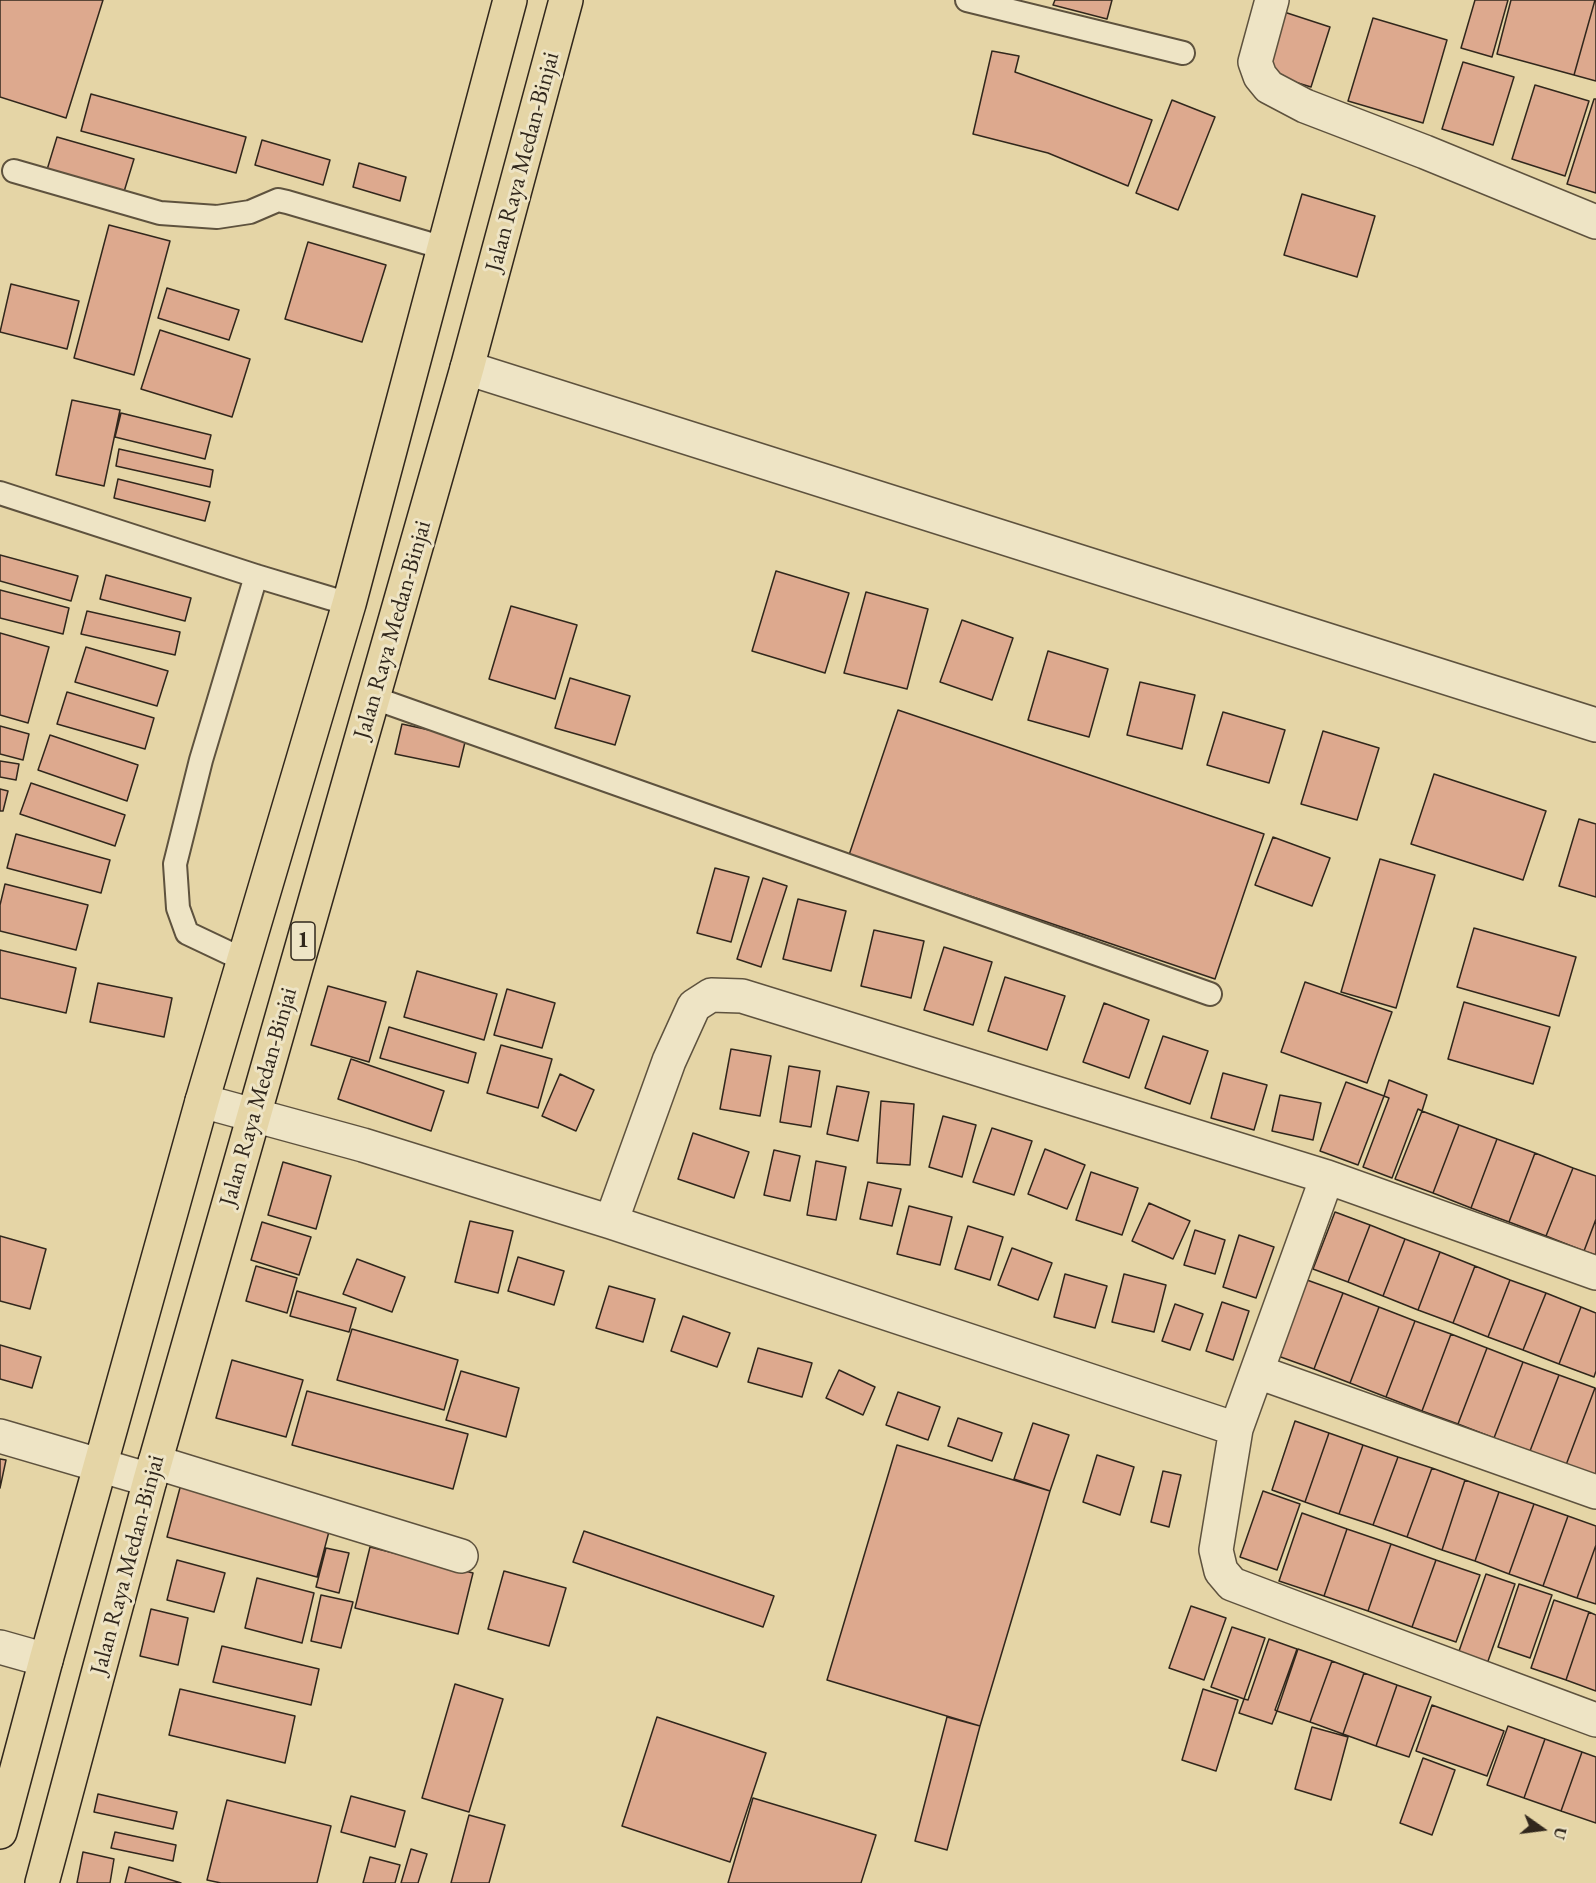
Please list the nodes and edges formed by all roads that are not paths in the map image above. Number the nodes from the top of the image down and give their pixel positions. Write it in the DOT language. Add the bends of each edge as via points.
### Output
graph roads {
  1 [pos="510,0"];
  2 [pos="566,0"];
  3 [pos="967,0"];
  4 [pos="1272,0"];
  5 [pos="1183,53"];
  6 [pos="15,171"];
  7 [pos="1596,222"];
  8 [pos="444,248"];
  9 [pos="467,368"];
  10 [pos="0,493"];
  11 [pos="256,576"];
  12 [pos="349,604"];
  13 [pos="374,698"];
  14 [pos="1596,725"];
  15 [pos="244,960"];
  16 [pos="1210,994"];
  17 [pos="202,1101"];
  18 [pos="253,1115"];
  19 [pos="1327,1177"];
  20 [pos="611,1222"];
  21 [pos="1596,1273"];
  22 [pos="1258,1372"];
  23 [pos="1236,1429"];
  24 [pos="0,1436"];
  25 [pos="101,1466"];
  26 [pos="153,1471"];
  27 [pos="1596,1492"];
  28 [pos="461,1556"];
  29 [pos="0,1647"];
  30 [pos="46,1660"];
  31 [pos="1596,1720"];
  32 [pos="0,1832"];
  33 [pos="42,1883"];
  1 -- 8 [label="highway, Jalan Raya Medan-Binjai / 1"];
  2 -- 9 [label="highway, Jalan Raya Medan-Binjai / 1"];
  3 -- 5 [label="lane"];
  4 -- 7 [label="street" via="1255,63 1269,87 1305,106"];
  6 -- 8 [label="lane" via="160,213 217,217 250,212 278,200"];
  8 -- 12 [label="highway, Jalan Raya Medan-Binjai / 1"];
  9 -- 13 [label="highway, Jalan Raya Medan-Binjai / 1"];
  9 -- 14 [label="street"];
  10 -- 11 [label="lane"];
  11 -- 12 [label="lane"];
  11 -- 15 [label="lane" via="201,760 175,864 178,908 187,933"];
  12 -- 15 [label="highway, Jalan Raya Medan-Binjai / 1"];
  13 -- 16 [label="lane"];
  13 -- 18 [label="highway, Jalan Raya Medan-Binjai / 1"];
  15 -- 17 [label="highway, Jalan Raya Medan-Binjai / 1"];
  17 -- 18 [label="street"];
  17 -- 25 [label="highway, Jalan Raya Medan-Binjai / 1"];
  18 -- 20 [label="street"];
  18 -- 26 [label="highway, Jalan Raya Medan-Binjai / 1"];
  19 -- 20 [label="street" via="742,996 711,995 694,1006 669,1061"];
  19 -- 21 [label="street"];
  19 -- 22 [label="street"];
  20 -- 23 [label="street"];
  22 -- 23 [label="street"];
  22 -- 27 [label="street"];
  23 -- 31 [label="street" via="1216,1550 1221,1570 1233,1584"];
  24 -- 25 [label="street"];
  25 -- 26 [label="street"];
  25 -- 30 [label="highway, Jalan Raya Medan-Binjai / 1"];
  26 -- 28 [label="street"];
  26 -- 33 [label="highway, Jalan Raya Medan-Binjai / 1"];
  29 -- 30 [label="street"];
  30 -- 32 [label="highway, Jalan Raya Medan-Binjai / 1"];
}
